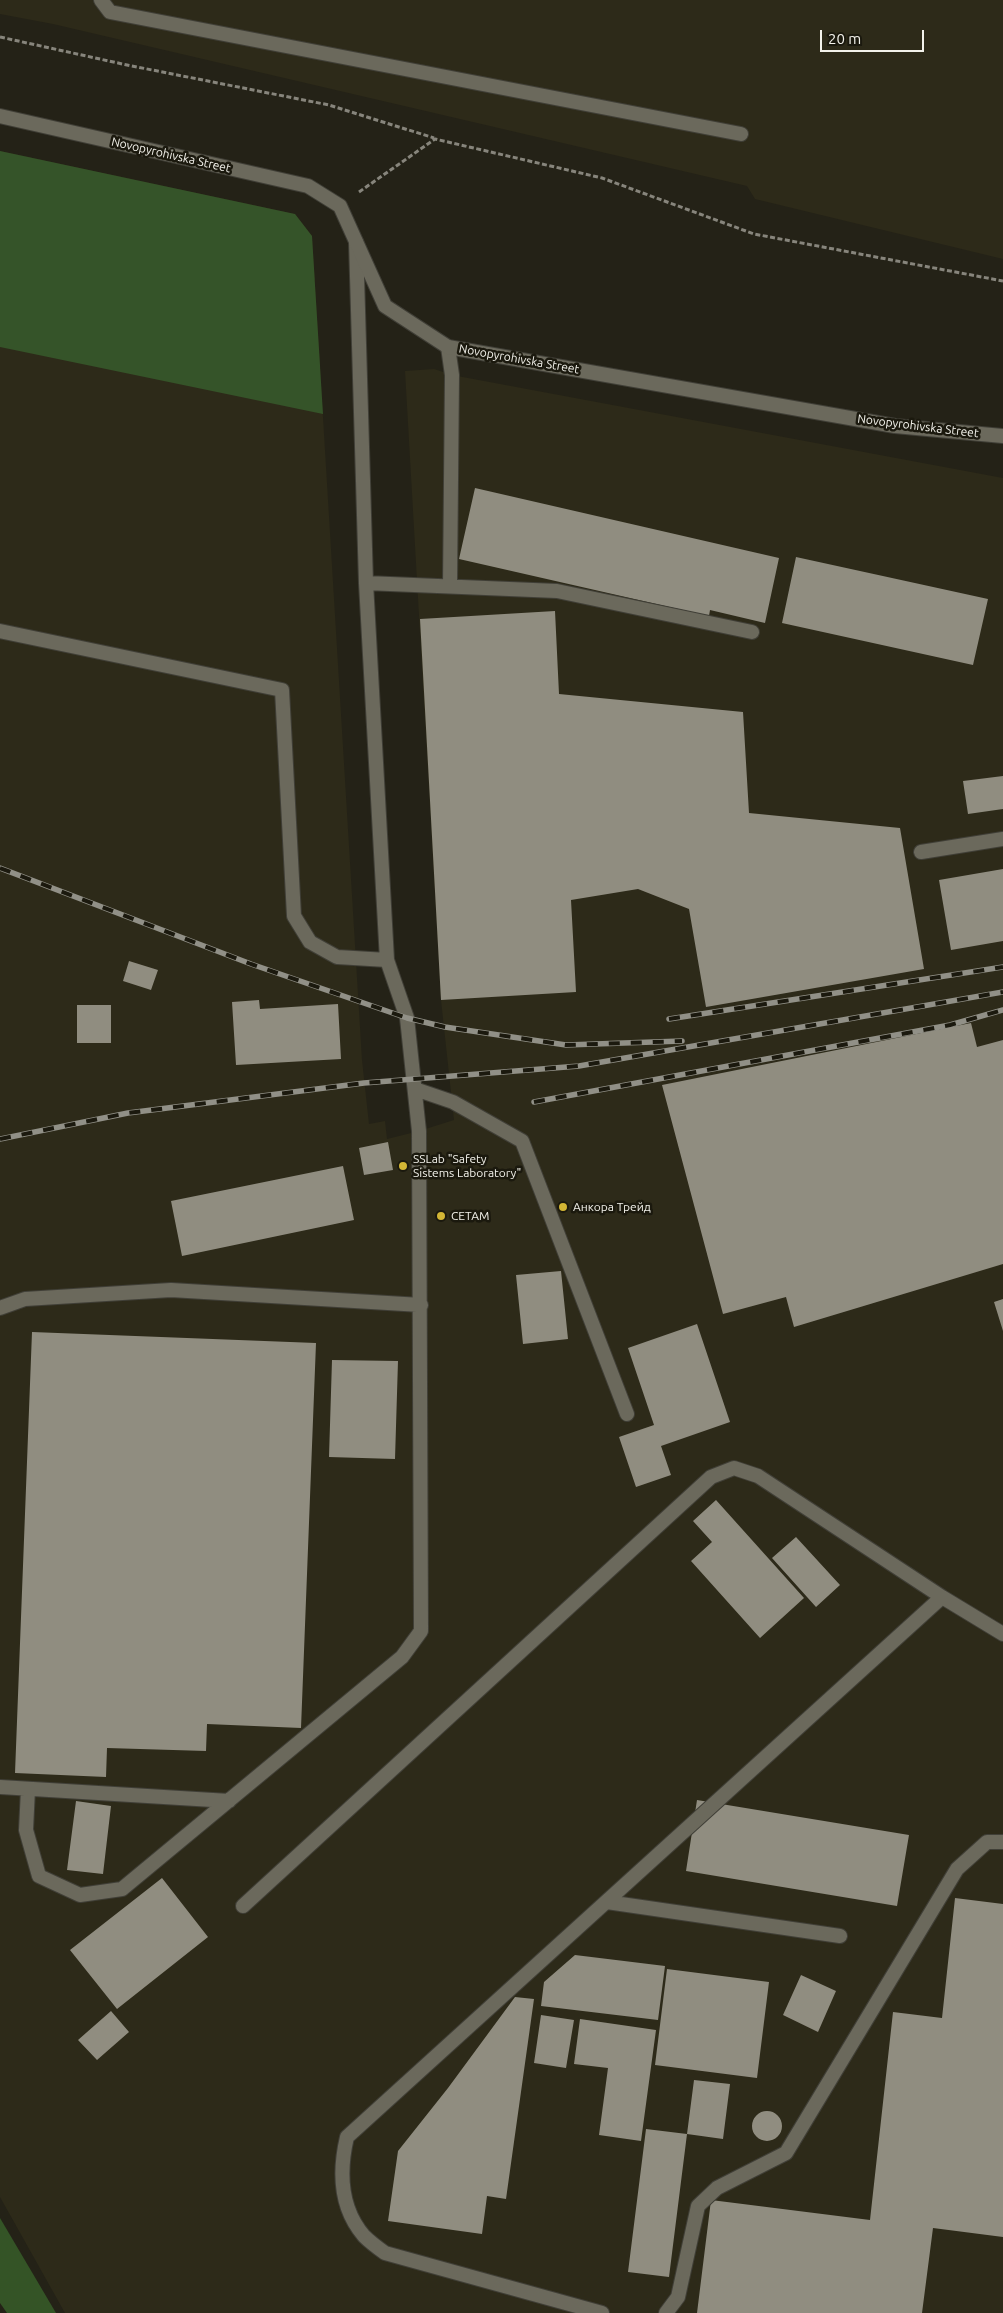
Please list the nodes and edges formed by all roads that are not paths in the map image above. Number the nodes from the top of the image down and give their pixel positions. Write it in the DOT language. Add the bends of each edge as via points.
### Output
graph roads {
  1 [pos="101,0"];
  2 [pos="0,116"];
  3 [pos="740,134"];
  4 [pos="356,242"];
  5 [pos="448,347"];
  6 [pos="1003,436"];
  7 [pos="366,583"];
  8 [pos="450,586"];
  9 [pos="0,631"];
  10 [pos="752,632"];
  11 [pos="1003,839"];
  12 [pos="921,852"];
  13 [pos="387,960"];
  14 [pos="415,1089"];
  15 [pos="421,1305"];
  16 [pos="0,1308"];
  17 [pos="627,1414"];
  18 [pos="942,1597"];
  19 [pos="1003,1634"];
  20 [pos="0,1787"];
  21 [pos="28,1789"];
  22 [pos="229,1800"];
  23 [pos="1003,1842"];
  24 [pos="606,1902"];
  25 [pos="242,1906"];
  26 [pos="840,1936"];
  27 [pos="602,2313"];
  28 [pos="666,2313"];
  1 -- 3 [label="street" via="110,12"];
  2 -- 4 [label="street, Novopyrohivska Street" via="308,186 340,206"];
  4 -- 5 [label="street, Novopyrohivska Street" via="385,306"];
  4 -- 7 [label="street"];
  5 -- 6 [label="street, Novopyrohivska Street" via="895,426"];
  5 -- 8 [label="street" via="452,375"];
  7 -- 8 [label="street"];
  7 -- 13 [label="street"];
  8 -- 10 [label="street" via="557,592"];
  9 -- 13 [label="street" via="282,690 294,916 310,942 337,957"];
  11 -- 12 [label="street"];
  13 -- 14 [label="street" via="407,1018"];
  14 -- 15 [label="street" via="419,1132"];
  14 -- 17 [label="street" via="453,1102 522,1141"];
  15 -- 16 [label="street" via="171,1290 25,1299"];
  15 -- 22 [label="street" via="421,1631 402,1658"];
  18 -- 19 [label="street"];
  18 -- 24 [label="street"];
  18 -- 25 [label="street" via="758,1476 734,1468 711,1477"];
  20 -- 21 [label="street"];
  21 -- 22 [label="street"];
  21 -- 22 [label="street" via="26,1830 39,1876 80,1895 122,1889"];
  23 -- 28 [label="street" via="987,1842 957,1868 786,2153 717,2188 698,2206 678,2297"];
  24 -- 26 [label="street"];
  24 -- 27 [label="street" via="347,2137 341,2160 342,2188 350,2213 364,2235 385,2253"];
}
